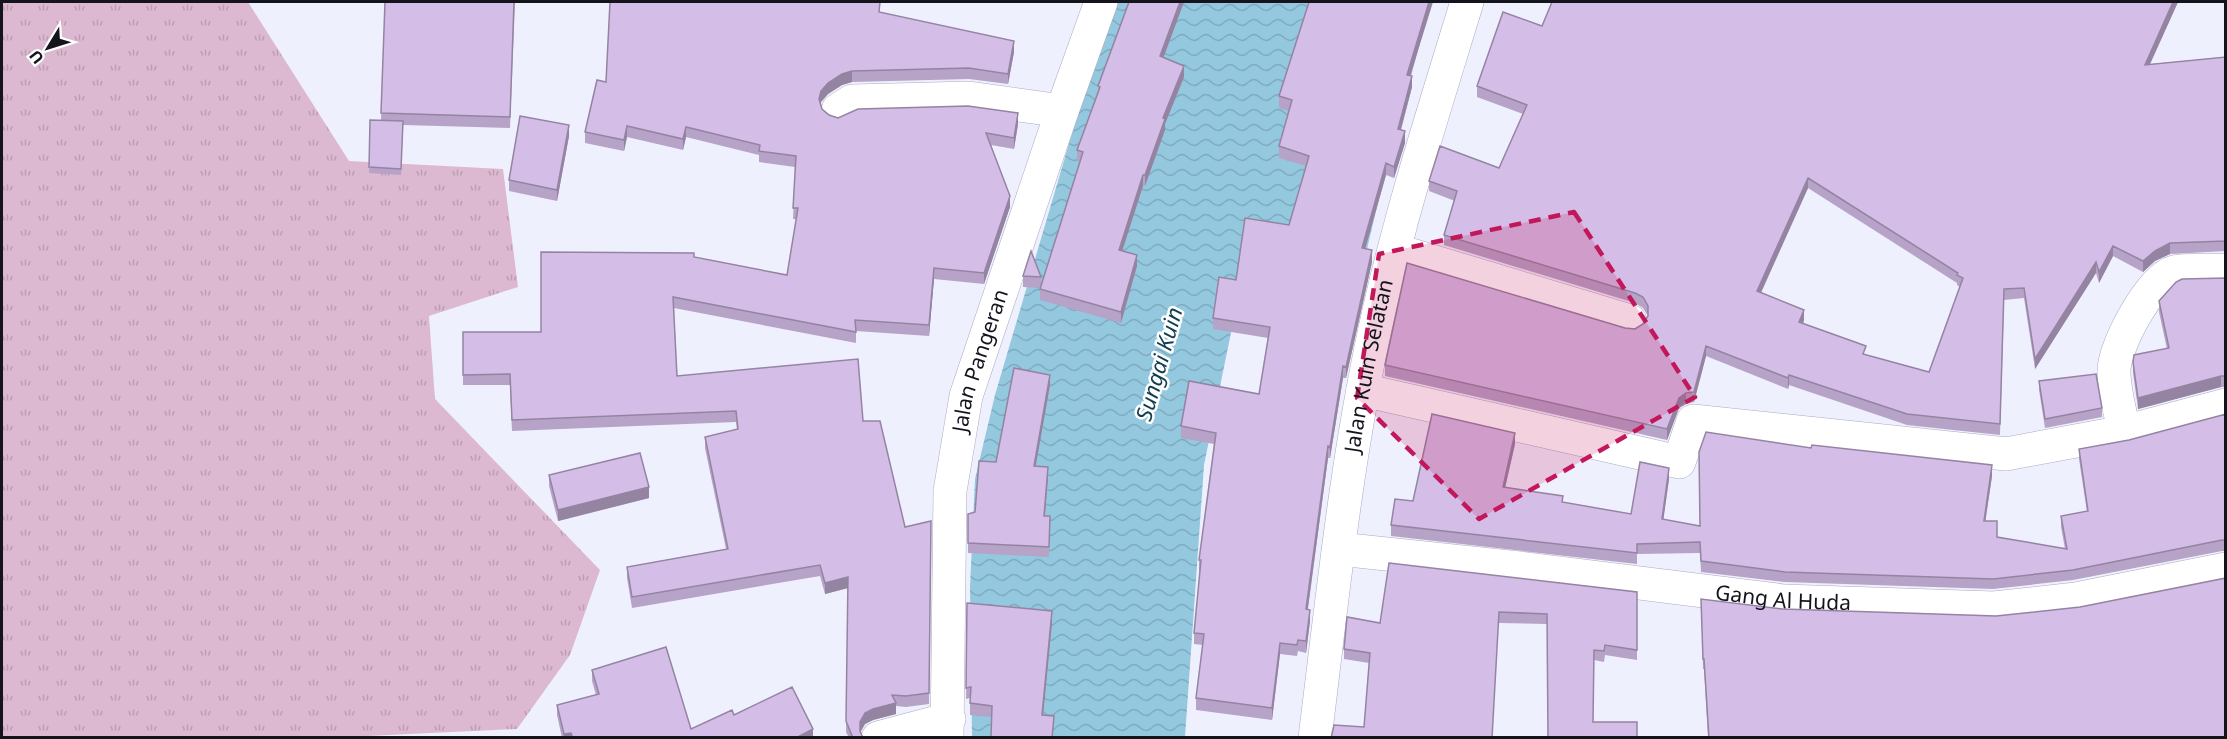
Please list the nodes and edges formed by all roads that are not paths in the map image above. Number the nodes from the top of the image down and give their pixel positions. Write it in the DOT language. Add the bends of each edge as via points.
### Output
graph roads {
  1 [pos="1101,2"];
  2 [pos="1467,2"];
  3 [pos="838,110"];
  4 [pos="1062,111"];
  5 [pos="1395,249"];
  6 [pos="2226,270"];
  7 [pos="1630,321"];
  8 [pos="1363,390"];
  9 [pos="2226,405"];
  10 [pos="2124,432"];
  11 [pos="1339,549"];
  12 [pos="2226,569"];
  13 [pos="948,728"];
  14 [pos="878,738"];
  15 [pos="1315,738"];
  1 -- 4 [label="street, Jalan Pangeran"];
  2 -- 5 [label="street, Jalan Kuin Selatan"];
  3 -- 4 [label="street" via="852,100 969,98"];
  4 -- 13 [label="street, Jalan Pangeran" via="966,396 950,492"];
  5 -- 7 [label="street"];
  5 -- 8 [label="street, Jalan Kuin Selatan"];
  6 -- 10 [label="street" via="2173,272 2152,288 2137,311 2114,371"];
  8 -- 10 [label="street" via="1679,462 1693,421 2006,454"];
  8 -- 11 [label="street, Jalan Kuin Selatan"];
  9 -- 10 [label="street"];
  11 -- 12 [label="street, Gang Al Huda" via="1784,601 1994,608 2076,599"];
  11 -- 15 [label="street, Jalan Kuin Selatan"];
  13 -- 14 [label="street"];
}
